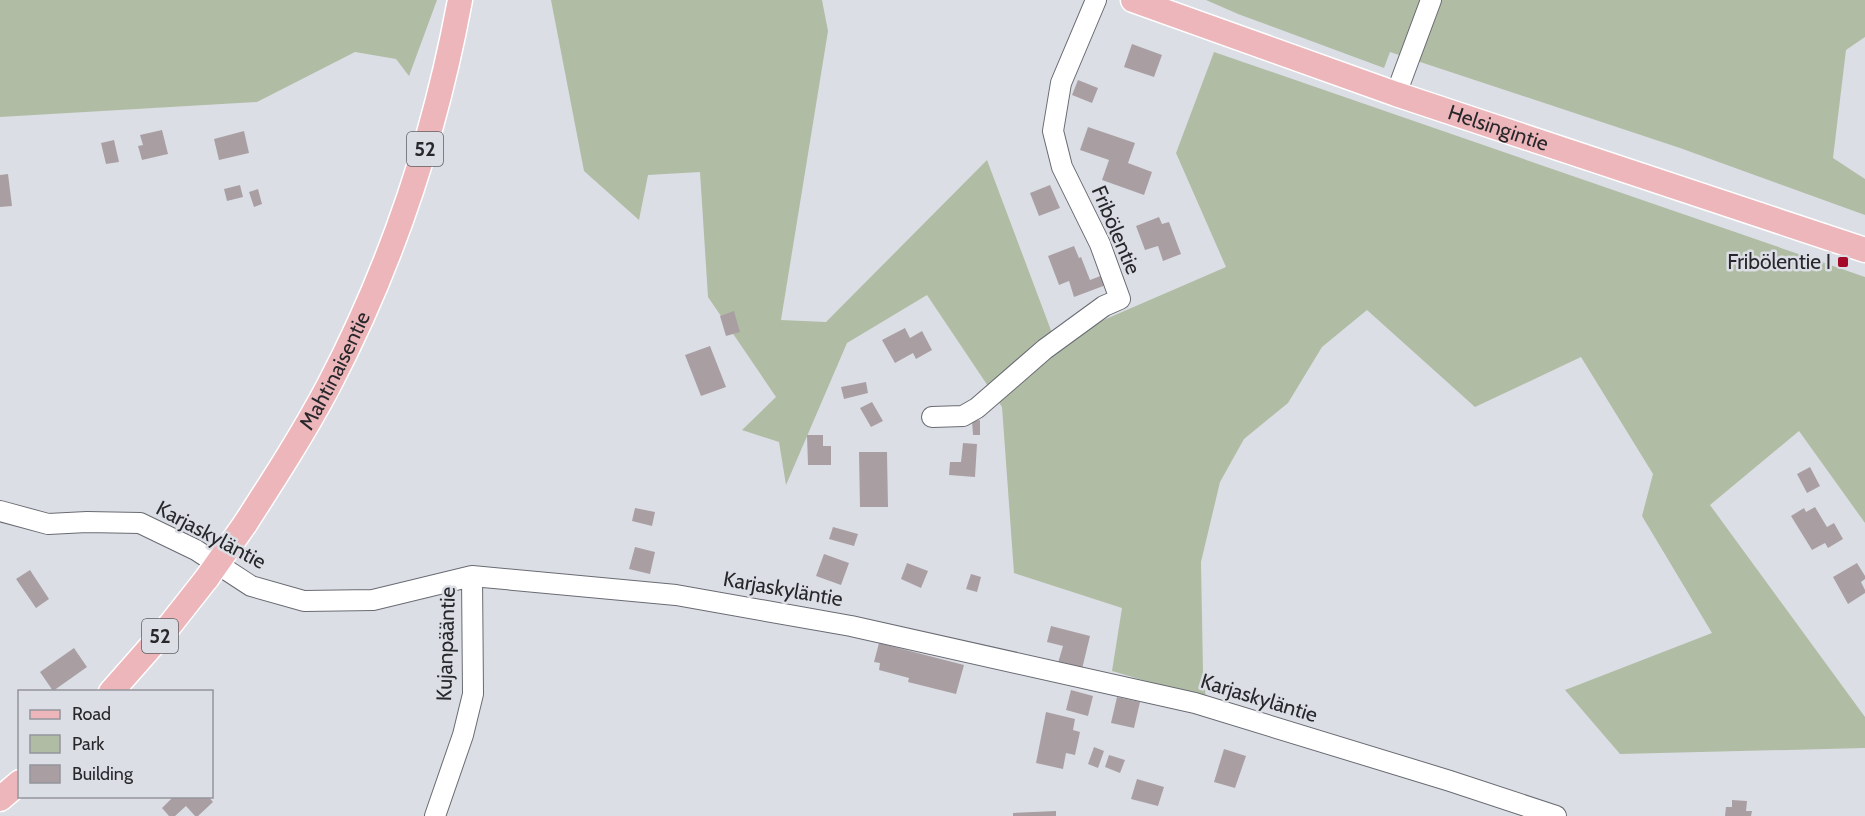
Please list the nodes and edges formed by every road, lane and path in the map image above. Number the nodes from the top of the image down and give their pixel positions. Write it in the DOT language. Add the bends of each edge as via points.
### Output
graph roads {
  1 [pos="460,0"];
  2 [pos="1096,0"];
  3 [pos="1133,0"];
  4 [pos="1431,0"];
  5 [pos="1396,94"];
  6 [pos="1865,250"];
  7 [pos="932,417"];
  8 [pos="0,511"];
  9 [pos="472,576"];
  10 [pos="113,690"];
  11 [pos="18,784"];
  12 [pos="0,799"];
  13 [pos="435,816"];
  14 [pos="1556,816"];
  1 -- 10 [label="main road, Mahtinaisentie / 52, bridge" via="434,119 408,204 373,293 328,387 284,463 207,578"];
  2 -- 7 [label="street, Fribölentie" via="1061,83 1053,131 1062,166 1100,244 1120,299 1104,306 1045,349 977,408 963,416"];
  3 -- 5 [label="main road, Helsingintie"];
  4 -- 5 [label="street"];
  5 -- 6 [label="main road, Helsingintie"];
  8 -- 9 [label="street, Karjaskyläntie" via="48,524 140,523 196,550 251,586 304,601 373,600"];
  9 -- 13 [label="street, Kujanpääntie" via="473,694"];
  9 -- 14 [label="street, Karjaskyläntie" via="676,595 851,626 1043,668 1195,703"];
  11 -- 12 [label="main road"];
}
